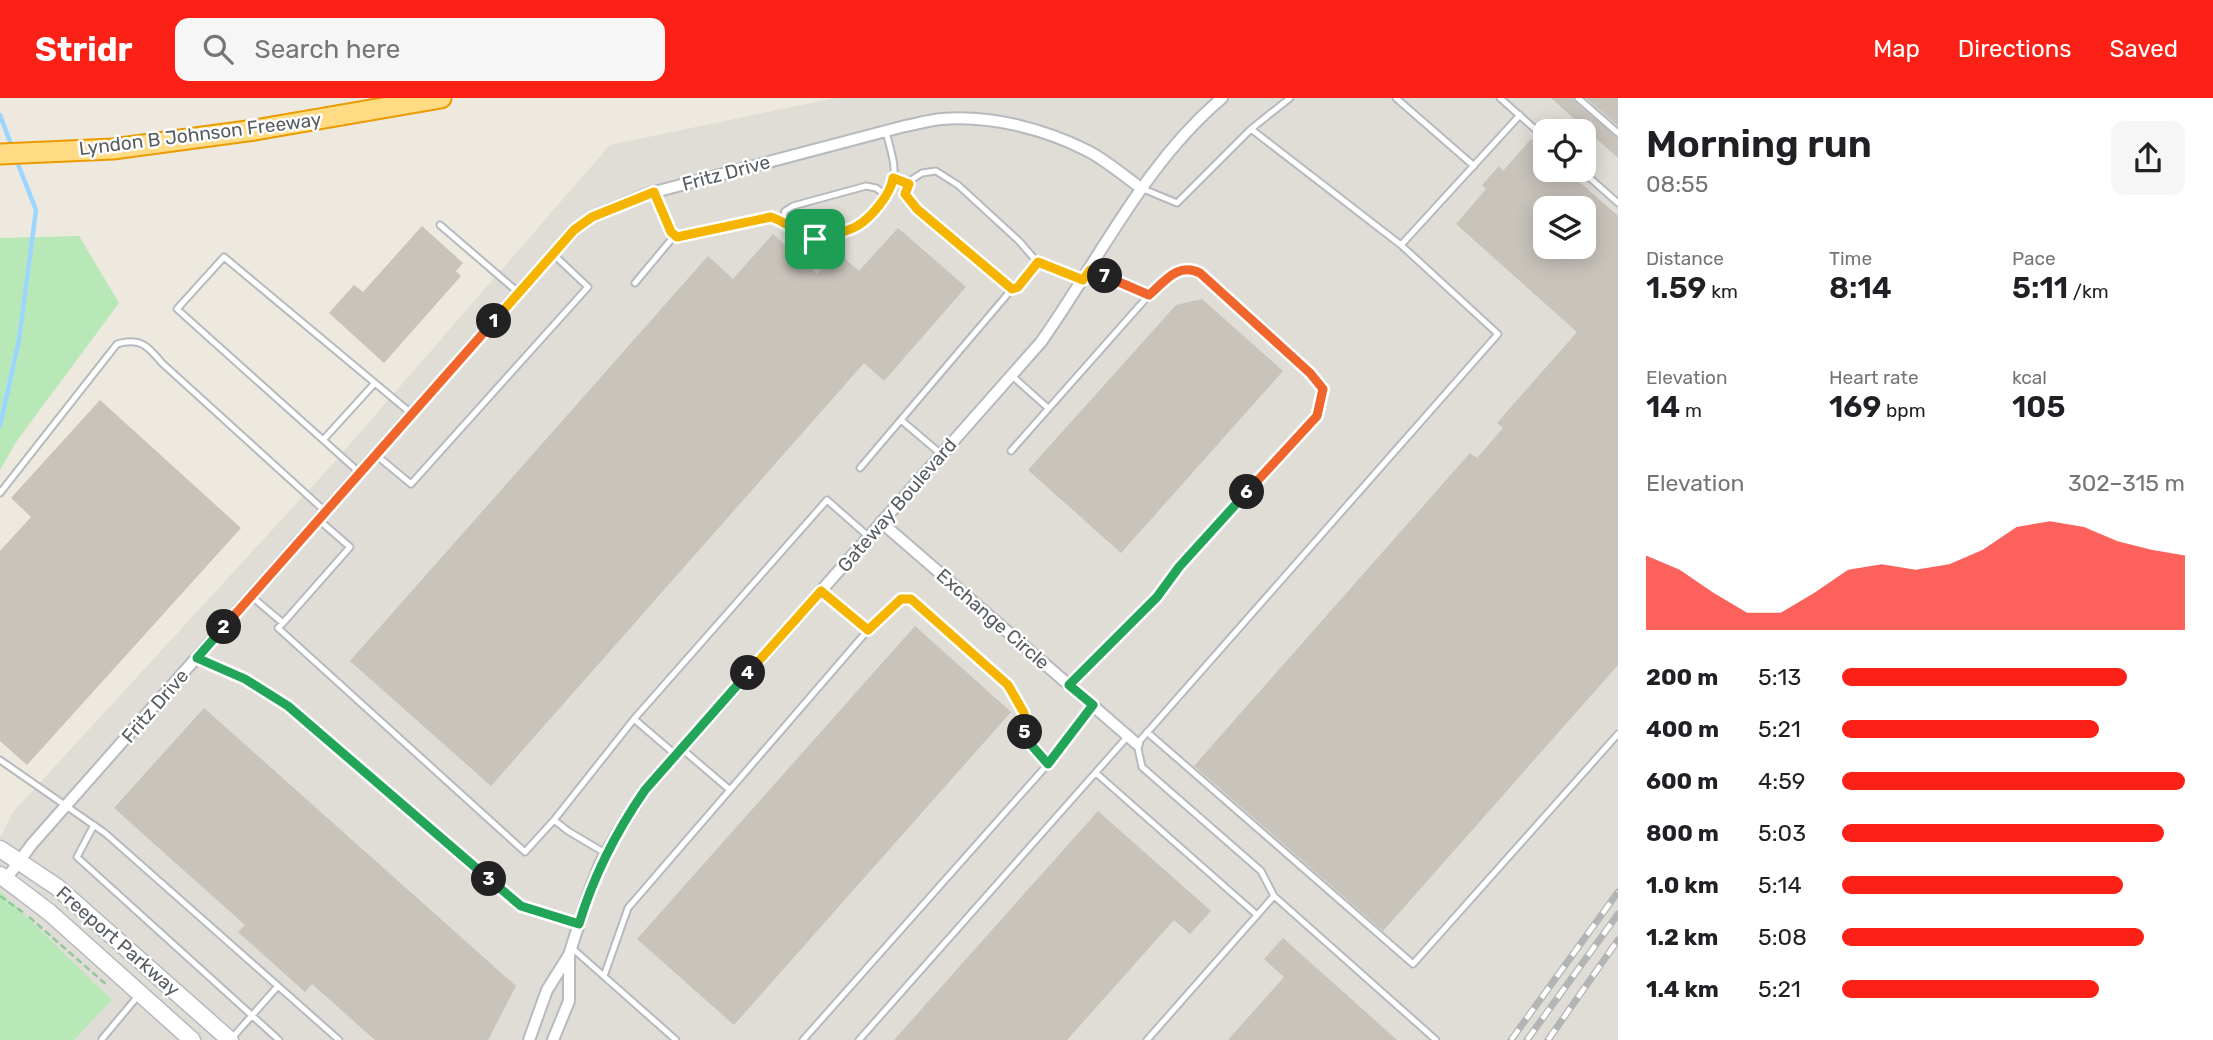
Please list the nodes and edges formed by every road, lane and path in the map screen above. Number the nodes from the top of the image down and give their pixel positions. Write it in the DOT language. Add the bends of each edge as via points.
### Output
graph roads {
  1 [pos="440,98"];
  2 [pos="1222,98"];
  3 [pos="1290,98"];
  4 [pos="1396,98"];
  5 [pos="1500,98"];
  6 [pos="1578,98"];
  7 [pos="1520,115"];
  8 [pos="1533,127"];
  9 [pos="1251,129"];
  10 [pos="886,131"];
  11 [pos="1618,133"];
  12 [pos="0,154"];
  13 [pos="1474,166"];
  14 [pos="893,178"];
  15 [pos="1594,182"];
  16 [pos="909,184"];
  17 [pos="1141,188"];
  18 [pos="654,192"];
  19 [pos="886,195"];
  20 [pos="1618,203"];
  21 [pos="782,220"];
  22 [pos="440,225"];
  23 [pos="675,235"];
  24 [pos="1401,245"];
  25 [pos="553,254"];
  26 [pos="1038,262"];
  27 [pos="1090,270"];
  28 [pos="1083,280"];
  29 [pos="635,283"];
  30 [pos="1012,289"];
  31 [pos="519,293"];
  32 [pos="1149,295"];
  33 [pos="1011,376"];
  34 [pos="374,384"];
  35 [pos="1048,408"];
  36 [pos="412,414"];
  37 [pos="901,420"];
  38 [pos="323,440"];
  39 [pos="1011,451"];
  40 [pos="376,454"];
  41 [pos="942,454"];
  42 [pos="860,468"];
  43 [pos="360,473"];
  44 [pos="0,493"];
  45 [pos="322,516"];
  46 [pos="881,522"];
  47 [pos="869,537"];
  48 [pos="821,591"];
  49 [pos="251,596"];
  50 [pos="283,623"];
  51 [pos="868,630"];
  52 [pos="197,658"];
  53 [pos="1069,685"];
  54 [pos="1093,705"];
  55 [pos="635,719"];
  56 [pos="1147,732"];
  57 [pos="1618,734"];
  58 [pos="1132,740"];
  59 [pos="679,752"];
  60 [pos="0,760"];
  61 [pos="1048,764"];
  62 [pos="1096,772"];
  63 [pos="730,790"];
  64 [pos="66,806"];
  65 [pos="554,820"];
  66 [pos="93,825"];
  67 [pos="0,849"];
  68 [pos="606,853"];
  69 [pos="19,860"];
  70 [pos="3,877"];
  71 [pos="0,896"];
  72 [pos="1274,896"];
  73 [pos="1257,915"];
  74 [pos="579,924"];
  75 [pos="571,951"];
  76 [pos="604,976"];
  77 [pos="278,986"];
  78 [pos="110,988"];
  79 [pos="140,994"];
  80 [pos="251,1016"];
  81 [pos="102,1040"];
  82 [pos="192,1040"];
  83 [pos="230,1040"];
  84 [pos="279,1040"];
  85 [pos="339,1040"];
  86 [pos="529,1040"];
  87 [pos="553,1040"];
  88 [pos="676,1040"];
  89 [pos="803,1040"];
  90 [pos="859,1040"];
  91 [pos="1147,1040"];
  92 [pos="1436,1040"];
  1 -- 12 [label="highway, Lyndon B Johnson Freeway" via="255,131 113,149"];
  2 -- 17 [label="street, Gateway Boulevard"];
  3 -- 9 [label="lane"];
  4 -- 13 [label="lane"];
  5 -- 7 [label="lane"];
  6 -- 11 [label="lane"];
  7 -- 8 [label="lane"];
  7 -- 13 [label="lane"];
  9 -- 17 [label="lane" via="1177,203"];
  9 -- 24 [label="lane"];
  10 -- 14 [label="lane"];
  10 -- 17 [label="street, Fritz Drive" via="941,119 978,119 1028,128 1090,152"];
  10 -- 18 [label="street, Fritz Drive"];
  13 -- 24 [label="lane"];
  14 -- 16 [label="lane"];
  14 -- 19 [label="lane"];
  15 -- 20 [label="lane"];
  16 -- 26 [label="lane" via="922,173 936,171 958,185"];
  16 -- 30 [label="lane" via="905,194 917,209"];
  17 -- 27 [label="street, Gateway Boulevard"];
  18 -- 23 [label="lane"];
  18 -- 25 [label="street, Fritz Drive" via="592,217"];
  19 -- 21 [label="lane" via="876,188 856,188 793,206"];
  19 -- 21 [label="lane" via="856,227 815,239 802,236"];
  21 -- 23 [label="lane" via="771,217"];
  22 -- 31 [label="lane"];
  23 -- 29 [label="lane"];
  24 -- 56 [label="lane" via="1498,334"];
  25 -- 31 [label="street, Fritz Drive"];
  25 -- 40 [label="lane" via="588,287 411,484"];
  26 -- 28 [label="lane"];
  26 -- 30 [label="lane"];
  27 -- 28 [label="street, Gateway Boulevard"];
  27 -- 32 [label="lane"];
  28 -- 33 [label="street, Gateway Boulevard" via="1041,342"];
  30 -- 37 [label="lane"];
  31 -- 36 [label="street, Fritz Drive"];
  32 -- 35 [label="lane"];
  32 -- 53 [label="lane" via="1177,271 1200,273 1310,373 1323,389 1322,403 1317,416 1157,597"];
  33 -- 35 [label="lane"];
  33 -- 41 [label="street, Gateway Boulevard"];
  34 -- 36 [label="lane"];
  34 -- 38 [label="lane"];
  34 -- 38 [label="lane" via="224,257 177,309"];
  35 -- 39 [label="lane"];
  36 -- 40 [label="street, Fritz Drive"];
  37 -- 41 [label="lane"];
  37 -- 42 [label="lane"];
  38 -- 43 [label="lane"];
  40 -- 43 [label="street, Fritz Drive"];
  41 -- 46 [label="street, Gateway Boulevard"];
  43 -- 45 [label="street, Fritz Drive"];
  44 -- 45 [label="lane" via="117,344 129,340 150,349"];
  45 -- 49 [label="street, Fritz Drive"];
  45 -- 50 [label="lane" via="350,547"];
  46 -- 47 [label="street, Gateway Boulevard"];
  46 -- 53 [label="street, Exchange Circle"];
  47 -- 48 [label="street, Gateway Boulevard"];
  47 -- 55 [label="lane" via="827,500"];
  48 -- 51 [label="lane"];
  48 -- 59 [label="street, Gateway Boulevard"];
  49 -- 50 [label="lane"];
  49 -- 52 [label="street, Fritz Drive"];
  50 -- 65 [label="lane" via="278,628 525,852"];
  51 -- 61 [label="lane" via="901,599 911,599 1008,685 1024,713 1026,739"];
  51 -- 63 [label="lane"];
  52 -- 64 [label="street, Fritz Drive"];
  52 -- 74 [label="lane" via="245,679 288,706 521,906"];
  53 -- 54 [label="street, Exchange Circle"];
  54 -- 58 [label="street, Exchange Circle"];
  54 -- 61 [label="lane"];
  55 -- 59 [label="lane"];
  55 -- 65 [label="lane"];
  56 -- 57 [label="lane" via="1413,964"];
  56 -- 58 [label="lane"];
  58 -- 62 [label="lane"];
  58 -- 72 [label="lane" via="1143,767 1261,871"];
  59 -- 63 [label="lane"];
  59 -- 68 [label="street, Gateway Boulevard" via="645,790"];
  60 -- 64 [label="lane"];
  61 -- 89 [label="lane"];
  62 -- 73 [label="lane"];
  62 -- 90 [label="lane"];
  63 -- 76 [label="lane" via="628,908"];
  64 -- 66 [label="lane"];
  64 -- 69 [label="street, Fritz Drive"];
  65 -- 68 [label="lane"];
  66 -- 77 [label="lane"];
  66 -- 80 [label="lane" via="77,857"];
  67 -- 69 [label="main road, Freeport Parkway"];
  68 -- 74 [label="street, Gateway Boulevard"];
  69 -- 70 [label="street, Fritz Drive"];
  69 -- 83 [label="main road, Freeport Parkway" via="90,915"];
  70 -- 79 [label="main road, Freeport Parkway"];
  71 -- 78 [label="path"];
  72 -- 73 [label="lane"];
  72 -- 92 [label="lane"];
  73 -- 91 [label="lane"];
  74 -- 75 [label="street, Gateway Boulevard"];
  75 -- 76 [label="lane"];
  75 -- 86 [label="street, Gateway Boulevard" via="547,990"];
  75 -- 87 [label="street, Gateway Boulevard" via="569,1001"];
  76 -- 88 [label="lane"];
  77 -- 80 [label="lane"];
  77 -- 85 [label="lane"];
  79 -- 81 [label="lane"];
  79 -- 82 [label="main road, Freeport Parkway"];
  80 -- 83 [label="lane"];
  80 -- 84 [label="lane"];
}
